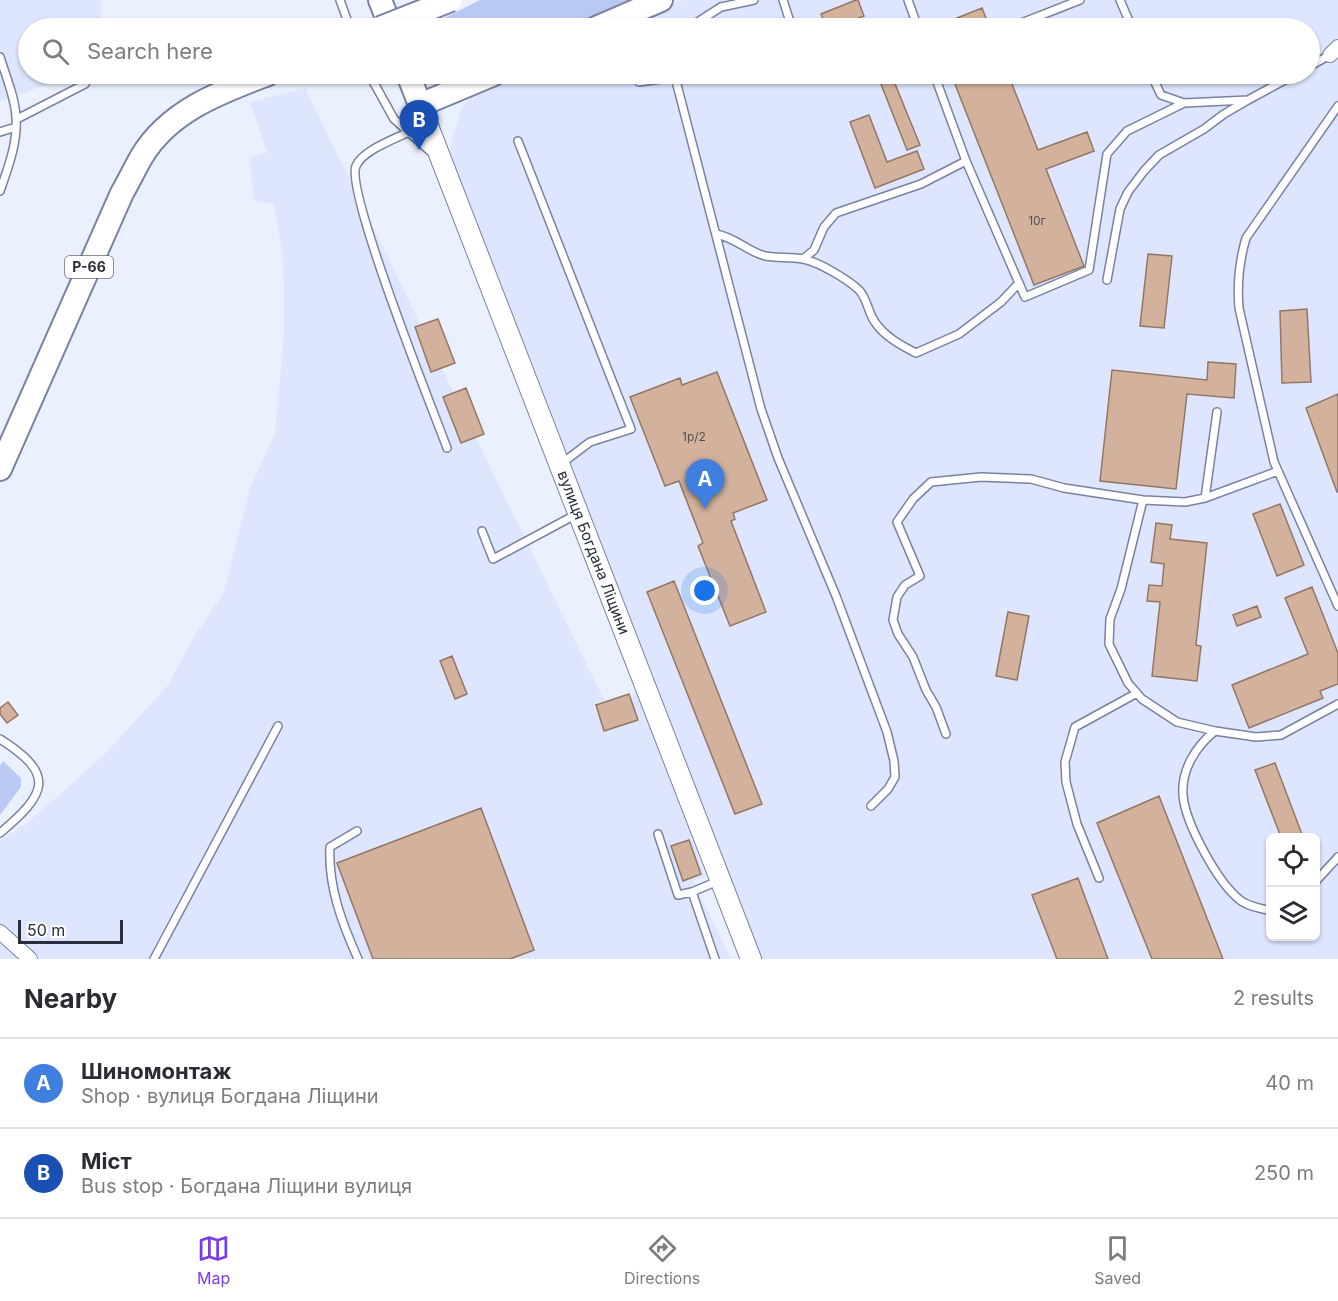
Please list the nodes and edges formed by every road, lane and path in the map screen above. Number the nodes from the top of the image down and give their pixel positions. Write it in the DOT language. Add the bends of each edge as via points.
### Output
graph roads {
  1 [pos="340,0"];
  2 [pos="380,0"];
  3 [pos="451,0"];
  4 [pos="661,0"];
  5 [pos="754,0"];
  6 [pos="783,0"];
  7 [pos="908,0"];
  8 [pos="1080,0"];
  9 [pos="1120,0"];
  10 [pos="346,18"];
  11 [pos="387,18"];
  12 [pos="405,18"];
  13 [pos="619,18"];
  14 [pos="704,18"];
  15 [pos="789,18"];
  16 [pos="914,18"];
  17 [pos="1034,18"];
  18 [pos="1128,18"];
  19 [pos="1335,52"];
  20 [pos="0,57"];
  21 [pos="1320,60"];
  22 [pos="85,84"];
  23 [pos="243,84"];
  24 [pos="375,84"];
  25 [pos="412,84"];
  26 [pos="470,84"];
  27 [pos="678,84"];
  28 [pos="938,84"];
  29 [pos="1156,84"];
  30 [pos="1278,84"];
  31 [pos="1248,100"];
  32 [pos="1184,104"];
  33 [pos="420,105"];
  34 [pos="1338,106"];
  35 [pos="17,118"];
  36 [pos="16,127"];
  37 [pos="0,132"];
  38 [pos="409,132"];
  39 [pos="518,141"];
  40 [pos="438,153"];
  41 [pos="966,161"];
  42 [pos="0,191"];
  43 [pos="716,234"];
  44 [pos="803,259"];
  45 [pos="1107,280"];
  46 [pos="1019,283"];
  47 [pos="1217,412"];
  48 [pos="447,448"];
  49 [pos="559,466"];
  50 [pos="0,469"];
  51 [pos="1278,471"];
  52 [pos="1205,498"];
  53 [pos="1143,500"];
  54 [pos="578,513"];
  55 [pos="482,531"];
  56 [pos="1338,606"];
  57 [pos="1137,693"];
  58 [pos="1338,704"];
  59 [pos="278,726"];
  60 [pos="1215,731"];
  61 [pos="946,734"];
  62 [pos="0,739"];
  63 [pos="871,806"];
  64 [pos="357,831"];
  65 [pos="0,832"];
  66 [pos="658,834"];
  67 [pos="1338,857"];
  68 [pos="1320,876"];
  69 [pos="1099,878"];
  70 [pos="720,880"];
  71 [pos="692,892"];
  72 [pos="1266,909"];
  73 [pos="0,932"];
  74 [pos="30,959"];
  75 [pos="154,959"];
  76 [pos="358,959"];
  77 [pos="715,959"];
  78 [pos="751,959"];
  1 -- 10 [label="lane"];
  2 -- 11 [label="main road"];
  3 -- 12 [label="main road, bridge"];
  4 -- 13 [label="main road"];
  5 -- 14 [label="lane" via="721,7"];
  6 -- 15 [label="lane"];
  7 -- 16 [label="lane"];
  8 -- 17 [label="lane"];
  9 -- 18 [label="lane"];
  19 -- 21 [label="lane"];
  20 -- 35 [label="lane"];
  22 -- 35 [label="lane"];
  23 -- 50 [label="main road, Р-66" via="188,109 143,154 122,193"];
  24 -- 38 [label="lane" via="394,119"];
  25 -- 33 [label="main road"];
  26 -- 33 [label="main road"];
  27 -- 43 [label="lane"];
  28 -- 41 [label="lane"];
  29 -- 32 [label="lane" via="1161,95"];
  30 -- 31 [label="lane"];
  31 -- 32 [label="lane"];
  31 -- 45 [label="lane" via="1159,155 1144,171 1120,209"];
  32 -- 46 [label="lane" via="1127,131 1107,154 1089,270 1025,297"];
  33 -- 40 [label="main road, вулиця Богдана Ліщини"];
  34 -- 51 [label="lane" via="1246,238 1239,263 1239,308"];
  35 -- 36 [label="lane"];
  36 -- 37 [label="lane"];
  36 -- 42 [label="lane" via="11,161"];
  38 -- 40 [label="lane"];
  38 -- 48 [label="lane" via="365,154 355,167 355,185 372,244"];
  39 -- 49 [label="lane" via="631,429 590,442"];
  40 -- 49 [label="main road, вулиця Богдана Ліщини"];
  41 -- 44 [label="lane" via="921,184 836,213 824,227 814,250"];
  41 -- 46 [label="lane"];
  43 -- 44 [label="lane" via="731,237 769,257"];
  43 -- 63 [label="lane" via="777,459 836,596 887,732 895,777"];
  44 -- 46 [label="lane" via="843,278 861,292 874,321 886,335 916,353 959,334 1002,302"];
  47 -- 52 [label="lane"];
  49 -- 54 [label="main road, вулиця Богдана Ліщини"];
  51 -- 52 [label="lane"];
  51 -- 56 [label="lane"];
  52 -- 53 [label="lane" via="1185,502"];
  53 -- 57 [label="lane" via="1110,619 1110,644 1128,683"];
  53 -- 61 [label="lane" via="1004,477 931,482 913,500 897,522 920,576 905,585 897,597 893,620"];
  54 -- 55 [label="lane" via="493,560"];
  54 -- 70 [label="main road, вулиця Богдана Ліщини"];
  57 -- 60 [label="lane" via="1177,722"];
  57 -- 69 [label="lane" via="1075,727 1065,762 1070,800"];
  58 -- 60 [label="lane" via="1281,735 1256,737"];
  59 -- 75 [label="lane"];
  60 -- 72 [label="lane" via="1192,755 1183,795 1186,808 1222,882 1241,902"];
  62 -- 65 [label="lane" via="32,764 39,789 34,801"];
  64 -- 76 [label="lane" via="330,847 329,863 339,912"];
  66 -- 71 [label="lane" via="678,895"];
  67 -- 68 [label="lane"];
  70 -- 71 [label="lane"];
  70 -- 78 [label="main road, вулиця Богдана Ліщини"];
  71 -- 77 [label="lane"];
  73 -- 74 [label="street"];
}
